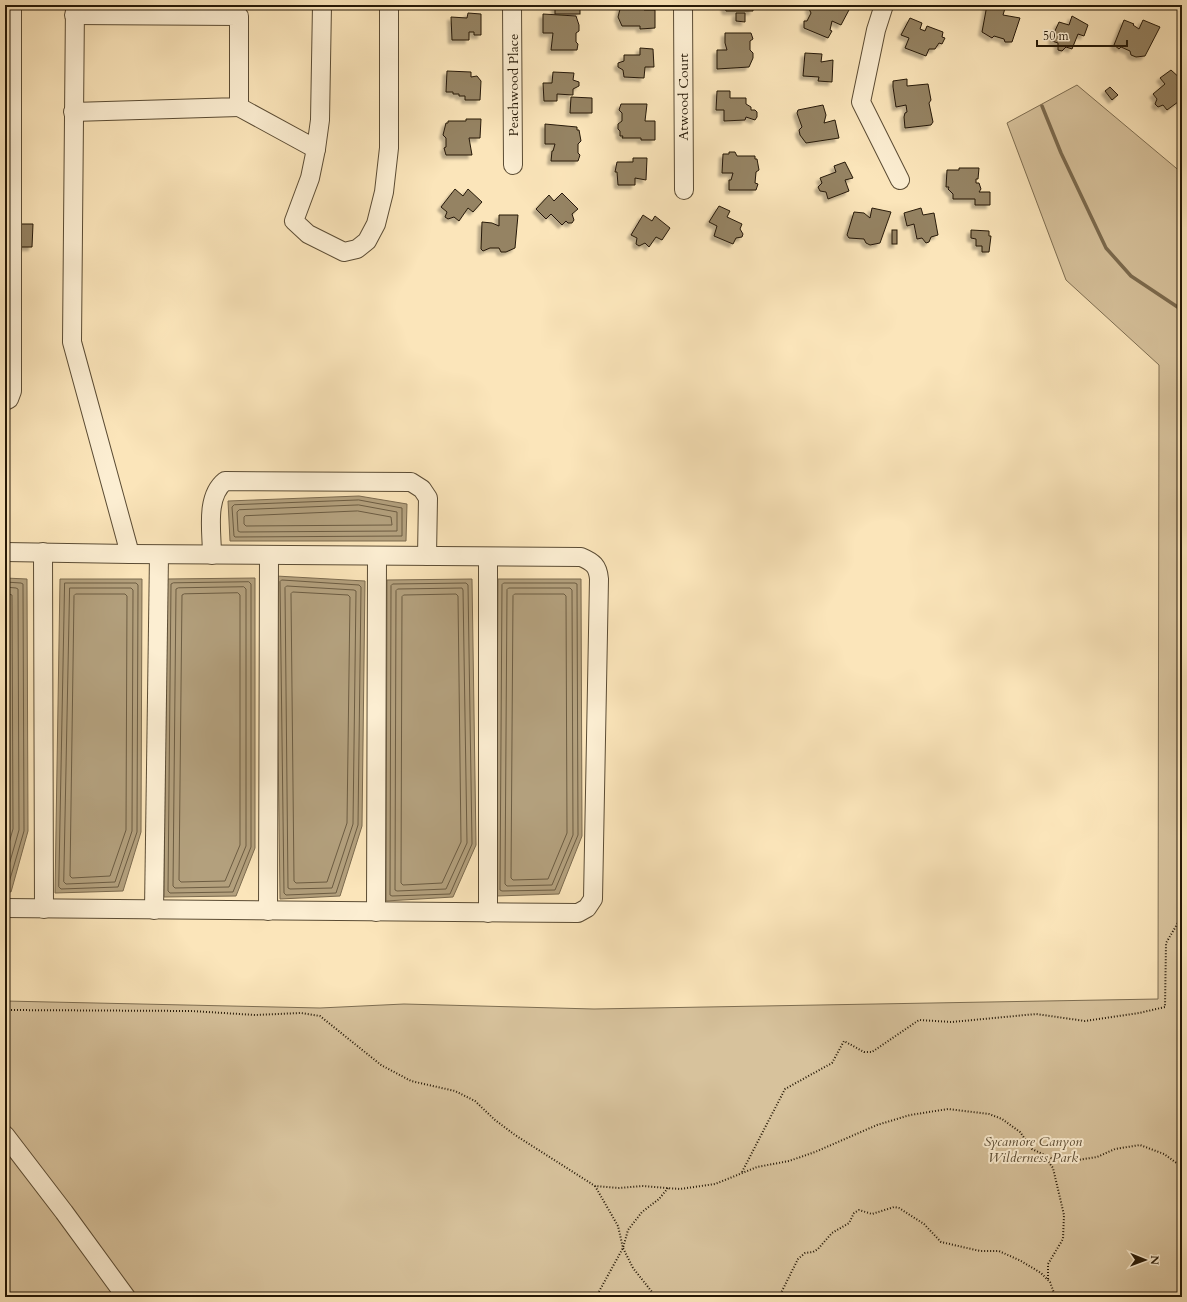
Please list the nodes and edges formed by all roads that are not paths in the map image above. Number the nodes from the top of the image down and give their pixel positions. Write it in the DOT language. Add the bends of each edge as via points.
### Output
graph roads {
  1 [pos="12,5"];
  2 [pos="322,5"];
  3 [pos="389,5"];
  4 [pos="512,5"];
  5 [pos="683,5"];
  6 [pos="884,5"];
  7 [pos="74,10"];
  8 [pos="240,10"];
  9 [pos="8,82"];
  10 [pos="239,107"];
  11 [pos="73,112"];
  12 [pos="316,149"];
  13 [pos="513,165"];
  14 [pos="900,180"];
  15 [pos="684,190"];
  16 [pos="8,250"];
  17 [pos="5,401"];
  18 [pos="5,552"];
  19 [pos="43,552"];
  20 [pos="130,554"];
  21 [pos="159,555"];
  22 [pos="212,555"];
  23 [pos="269,555"];
  24 [pos="378,556"];
  25 [pos="427,556"];
  26 [pos="488,557"];
  27 [pos="5,908"];
  28 [pos="44,909"];
  29 [pos="154,910"];
  30 [pos="268,911"];
  31 [pos="376,912"];
  32 [pos="488,912"];
  33 [pos="5,1135"];
  34 [pos="126,1297"];
  1 -- 9 [label="street"];
  2 -- 12 [label="street" via="320,120"];
  3 -- 12 [label="street" via="389,148 384,192 376,224 367,241 357,249 344,252 308,234 294,221 310,178"];
  4 -- 13 [label="street, Peachwood Place"];
  5 -- 15 [label="street, Atwood Court"];
  6 -- 14 [label="street" via="876,30 861,102"];
  7 -- 8 [label="street"];
  7 -- 11 [label="street"];
  8 -- 10 [label="street"];
  9 -- 16 [label="street"];
  10 -- 11 [label="street"];
  10 -- 12 [label="street"];
  11 -- 20 [label="street" via="72,342"];
  16 -- 17 [label="street" via="12,391 9,399"];
  18 -- 19 [label="street"];
  19 -- 20 [label="street"];
  19 -- 28 [label="street"];
  20 -- 21 [label="street"];
  21 -- 22 [label="street"];
  21 -- 29 [label="street"];
  22 -- 23 [label="street"];
  22 -- 25 [label="street" via="213,497 225,481 412,482 422,489 428,498"];
  23 -- 24 [label="street"];
  23 -- 30 [label="street"];
  24 -- 25 [label="street"];
  24 -- 31 [label="street"];
  25 -- 26 [label="street"];
  26 -- 32 [label="street"];
  26 -- 32 [label="street" via="581,557 596,565 599,579 593,899 587,908 578,913"];
  27 -- 28 [label="street"];
  28 -- 29 [label="street"];
  29 -- 30 [label="street"];
  30 -- 31 [label="street"];
  31 -- 32 [label="street"];
  33 -- 34 [label="street"];
}
